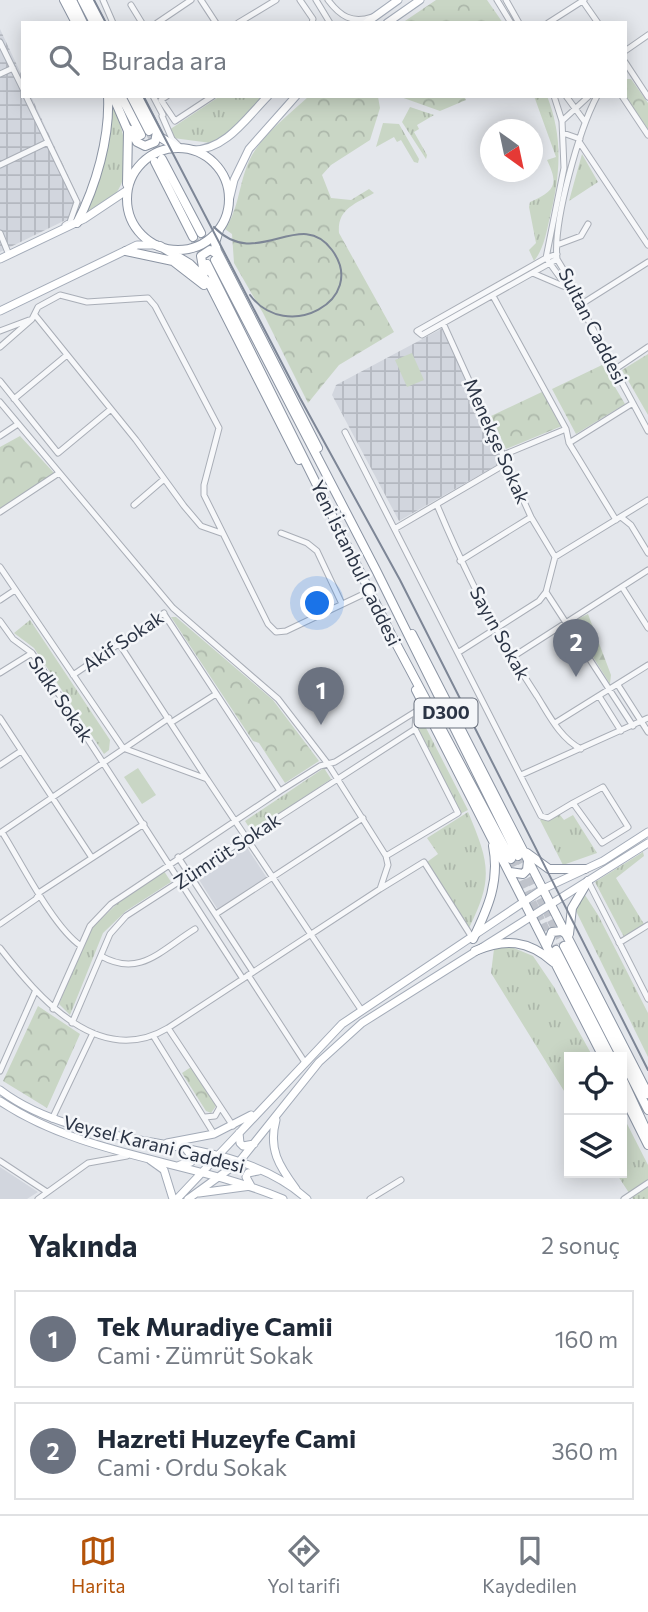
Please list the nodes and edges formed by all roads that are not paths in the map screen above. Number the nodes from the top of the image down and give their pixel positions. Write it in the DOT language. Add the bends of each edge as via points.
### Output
graph roads {
  1 [pos="64,0"];
  2 [pos="72,0"];
  3 [pos="82,0"];
  4 [pos="89,0"];
  5 [pos="103,0"];
  6 [pos="173,0"];
  7 [pos="191,0"];
  8 [pos="201,0"];
  9 [pos="276,0"];
  10 [pos="300,0"];
  11 [pos="316,0"];
  12 [pos="328,0"];
  13 [pos="398,0"];
  14 [pos="420,0"];
  15 [pos="497,0"];
  16 [pos="506,0"];
  17 [pos="583,0"];
  18 [pos="131,5"];
  19 [pos="179,8"];
  20 [pos="341,15"];
  21 [pos="375,16"];
  22 [pos="75,21"];
  23 [pos="82,21"];
  24 [pos="93,21"];
  25 [pos="100,21"];
  26 [pos="112,21"];
  27 [pos="141,21"];
  28 [pos="161,21"];
  29 [pos="215,21"];
  30 [pos="241,21"];
  31 [pos="312,21"];
  32 [pos="329,21"];
  33 [pos="343,21"];
  34 [pos="369,21"];
  35 [pos="390,21"];
  36 [pos="510,21"];
  37 [pos="518,21"];
  38 [pos="551,21"];
  39 [pos="597,21"];
  40 [pos="648,35"];
  41 [pos="0,42"];
  42 [pos="627,50"];
  43 [pos="627,65"];
  44 [pos="13,68"];
  45 [pos="0,74"];
  46 [pos="21,85"];
  47 [pos="647,93"];
  48 [pos="27,98"];
  49 [pos="111,98"];
  50 [pos="112,98"];
  51 [pos="123,98"];
  52 [pos="132,98"];
  53 [pos="140,98"];
  54 [pos="154,98"];
  55 [pos="164,98"];
  56 [pos="210,98"];
  57 [pos="266,98"];
  58 [pos="294,98"];
  59 [pos="555,98"];
  60 [pos="567,98"];
  61 [pos="587,98"];
  62 [pos="596,98"];
  63 [pos="623,98"];
  64 [pos="575,110"];
  65 [pos="169,112"];
  66 [pos="162,116"];
  67 [pos="126,121"];
  68 [pos="562,121"];
  69 [pos="585,122"];
  70 [pos="149,133"];
  71 [pos="563,133"];
  72 [pos="648,135"];
  73 [pos="580,141"];
  74 [pos="48,142"];
  75 [pos="180,148"];
  76 [pos="193,150"];
  77 [pos="159,161"];
  78 [pos="0,165"];
  79 [pos="126,189"];
  80 [pos="229,201"];
  81 [pos="77,223"];
  82 [pos="588,224"];
  83 [pos="219,228"];
  84 [pos="60,229"];
  85 [pos="636,231"];
  86 [pos="0,233"];
  87 [pos="648,233"];
  88 [pos="197,235"];
  89 [pos="159,245"];
  90 [pos="557,245"];
  91 [pos="648,246"];
  92 [pos="126,251"];
  93 [pos="9,255"];
  94 [pos="557,256"];
  95 [pos="546,258"];
  96 [pos="0,259"];
  97 [pos="214,260"];
  98 [pos="648,262"];
  99 [pos="551,264"];
  100 [pos="535,274"];
  101 [pos="209,283"];
  102 [pos="566,287"];
  103 [pos="493,296"];
  104 [pos="580,305"];
  105 [pos="0,312"];
  106 [pos="224,313"];
  107 [pos="33,317"];
  108 [pos="443,323"];
  109 [pos="0,331"];
  110 [pos="648,347"];
  111 [pos="0,348"];
  112 [pos="67,355"];
  113 [pos="614,369"];
  114 [pos="0,381"];
  115 [pos="14,399"];
  116 [pos="0,402"];
  117 [pos="633,403"];
  118 [pos="111,409"];
  119 [pos="646,422"];
  120 [pos="18,424"];
  121 [pos="566,429"];
  122 [pos="648,430"];
  123 [pos="345,432"];
  124 [pos="0,436"];
  125 [pos="569,443"];
  126 [pos="503,455"];
  127 [pos="507,463"];
  128 [pos="60,473"];
  129 [pos="163,480"];
  130 [pos="648,500"];
  131 [pos="134,505"];
  132 [pos="437,505"];
  133 [pos="0,512"];
  134 [pos="332,513"];
  135 [pos="531,517"];
  136 [pos="619,519"];
  137 [pos="396,528"];
  138 [pos="222,533"];
  139 [pos="281,533"];
  140 [pos="648,552"];
  141 [pos="555,557"];
  142 [pos="460,561"];
  143 [pos="0,567"];
  144 [pos="376,570"];
  145 [pos="648,570"];
  146 [pos="622,587"];
  147 [pos="16,590"];
  148 [pos="370,591"];
  149 [pos="546,592"];
  150 [pos="0,600"];
  151 [pos="342,604"];
  152 [pos="173,608"];
  153 [pos="164,614"];
  154 [pos="0,621"];
  155 [pos="567,622"];
  156 [pos="496,628"];
  157 [pos="648,628"];
  158 [pos="392,636"];
  159 [pos="120,645"];
  160 [pos="458,652"];
  161 [pos="32,653"];
  162 [pos="511,657"];
  163 [pos="648,666"];
  164 [pos="0,673"];
  165 [pos="73,675"];
  166 [pos="618,685"];
  167 [pos="610,690"];
  168 [pos="216,694"];
  169 [pos="599,696"];
  170 [pos="420,709"];
  171 [pos="0,718"];
  172 [pos="171,720"];
  173 [pos="645,720"];
  174 [pos="555,723"];
  175 [pos="633,726"];
  176 [pos="415,729"];
  177 [pos="621,731"];
  178 [pos="648,732"];
  179 [pos="123,748"];
  180 [pos="581,749"];
  181 [pos="21,751"];
  182 [pos="103,762"];
  183 [pos="328,764"];
  184 [pos="0,765"];
  185 [pos="521,775"];
  186 [pos="338,778"];
  187 [pos="208,779"];
  188 [pos="280,791"];
  189 [pos="51,797"];
  190 [pos="573,803"];
  191 [pos="362,818"];
  192 [pos="236,820"];
  193 [pos="144,824"];
  194 [pos="1,832"];
  195 [pos="648,832"];
  196 [pos="490,836"];
  197 [pos="248,839"];
  198 [pos="520,843"];
  199 [pos="648,843"];
  200 [pos="386,856"];
  201 [pos="178,857"];
  202 [pos="92,858"];
  203 [pos="528,860"];
  204 [pos="170,863"];
  205 [pos="585,869"];
  206 [pos="508,870"];
  207 [pos="571,875"];
  208 [pos="190,876"];
  209 [pos="273,877"];
  210 [pos="182,881"];
  211 [pos="588,881"];
  212 [pos="579,887"];
  213 [pos="380,889"];
  214 [pos="543,889"];
  215 [pos="40,892"];
  216 [pos="524,901"];
  217 [pos="551,904"];
  218 [pos="216,914"];
  219 [pos="531,916"];
  220 [pos="0,924"];
  221 [pos="490,925"];
  222 [pos="648,925"];
  223 [pos="195,929"];
  224 [pos="312,934"];
  225 [pos="500,936"];
  226 [pos="473,939"];
  227 [pos="619,943"];
  228 [pos="561,945"];
  229 [pos="81,946"];
  230 [pos="0,948"];
  231 [pos="475,951"];
  232 [pos="101,956"];
  233 [pos="558,967"];
  234 [pos="248,975"];
  235 [pos="35,992"];
  236 [pos="648,999"];
  237 [pos="53,1009"];
  238 [pos="362,1011"];
  239 [pos="72,1023"];
  240 [pos="168,1028"];
  241 [pos="93,1033"];
  242 [pos="154,1037"];
  243 [pos="601,1052"];
  244 [pos="609,1052"];
  245 [pos="618,1052"];
  246 [pos="304,1061"];
  247 [pos="627,1070"];
  248 [pos="0,1071"];
  249 [pos="627,1089"];
  250 [pos="0,1090"];
  251 [pos="648,1094"];
  252 [pos="0,1101"];
  253 [pos="627,1103"];
  254 [pos="220,1107"];
  255 [pos="648,1110"];
  256 [pos="258,1112"];
  257 [pos="278,1115"];
  258 [pos="205,1117"];
  259 [pos="52,1119"];
  260 [pos="233,1126"];
  261 [pos="239,1132"];
  262 [pos="214,1134"];
  263 [pos="648,1134"];
  264 [pos="255,1143"];
  265 [pos="159,1144"];
  266 [pos="648,1145"];
  267 [pos="185,1149"];
  268 [pos="144,1156"];
  269 [pos="218,1156"];
  270 [pos="0,1161"];
  271 [pos="239,1162"];
  272 [pos="179,1166"];
  273 [pos="201,1171"];
  274 [pos="258,1171"];
  275 [pos="220,1177"];
  276 [pos="401,1180"];
  277 [pos="648,1183"];
  278 [pos="251,1186"];
  279 [pos="296,1189"];
  280 [pos="47,1192"];
  281 [pos="192,1198"];
  282 [pos="38,1199"];
  283 [pos="175,1199"];
  284 [pos="283,1199"];
  285 [pos="307,1199"];
  286 [pos="370,1199"];
  287 [pos="624,1199"];
  1 -- 22 [label="highway"];
  2 -- 23 [label="highway"];
  3 -- 24 [label="highway"];
  4 -- 25 [label="highway"];
  5 -- 26 [label="street"];
  6 -- 19 [label="street"];
  7 -- 19 [label="street"];
  8 -- 29 [label="street"];
  9 -- 30 [label="street"];
  10 -- 31 [label="street"];
  11 -- 32 [label="street"];
  12 -- 20 [label="street"];
  13 -- 21 [label="main road"];
  14 -- 35 [label="main road"];
  15 -- 36 [label="street"];
  16 -- 37 [label="street"];
  17 -- 38 [label="street"];
  17 -- 39 [label="street"];
  18 -- 27 [label="street"];
  19 -- 28 [label="street"];
  20 -- 21 [label="street" via="358,20"];
  20 -- 33 [label="street"];
  21 -- 34 [label="main road"];
  40 -- 42 [label="street"];
  41 -- 44 [label="street"];
  43 -- 47 [label="street"];
  44 -- 45 [label="street"];
  44 -- 46 [label="street"];
  48 -- 74 [label="street"];
  49 -- 81 [label="highway" via="94,181"];
  50 -- 67 [label="highway"];
  51 -- 70 [label="highway"];
  52 -- 70 [label="highway"];
  53 -- 70 [label="highway"];
  54 -- 66 [label="street"];
  55 -- 65 [label="street"];
  56 -- 65 [label="street" via="175,121"];
  57 -- 76 [label="main road" via="222,141 205,150"];
  58 -- 80 [label="main road" via="252,145 240,165"];
  59 -- 68 [label="street"];
  60 -- 64 [label="street"];
  61 -- 64 [label="street"];
  62 -- 69 [label="street"];
  63 -- 72 [label="street"];
  64 -- 68 [label="street"];
  64 -- 69 [label="street"];
  65 -- 66 [label="street"];
  66 -- 75 [label="street"];
  67 -- 70 [label="highway" via="142,145 153,144"];
  67 -- 79 [label="highway" via="130,146"];
  68 -- 71 [label="street"];
  69 -- 73 [label="street"];
  70 -- 75 [label="highway"];
  71 -- 73 [label="street"];
  71 -- 95 [label="street" via="564,168"];
  73 -- 85 [label="street"];
  73 -- 90 [label="street"];
  74 -- 78 [label="street"];
  74 -- 84 [label="street" via="77,202 70,222"];
  75 -- 76 [label="highway"];
  75 -- 79 [label="highway" via="149,157"];
  76 -- 80 [label="highway" via="219,168"];
  77 -- 88 [label="highway"];
  79 -- 81 [label="main road"];
  79 -- 89 [label="highway" via="134,224"];
  80 -- 83 [label="highway"];
  81 -- 84 [label="main road"];
  82 -- 90 [label="street" via="581,236"];
  83 -- 89 [label="highway" via="192,247"];
  83 -- 97 [label="highway"];
  84 -- 93 [label="main road"];
  85 -- 87 [label="street"];
  85 -- 91 [label="street"];
  86 -- 93 [label="street"];
  89 -- 92 [label="main road" via="138,245"];
  89 -- 101 [label="highway" via="190,264"];
  90 -- 94 [label="street"];
  92 -- 105 [label="main road"];
  92 -- 106 [label="highway" via="180,264 199,279"];
  93 -- 96 [label="main road"];
  94 -- 95 [label="street"];
  94 -- 99 [label="street"];
  94 -- 104 [label="street, Sultan Caddesi"];
  95 -- 99 [label="street"];
  95 -- 108 [label="street" via="417,331 422,335"];
  97 -- 101 [label="highway" via="210,250 201,256"];
  97 -- 134 [label="highway, Yeni İstanbul Caddesi"];
  97 -- 144 [label="highway, Yeni İstanbul Caddesi / D300" via="327,466"];
  98 -- 104 [label="street"];
  99 -- 100 [label="street"];
  99 -- 102 [label="street"];
  100 -- 102 [label="street"];
  100 -- 103 [label="street"];
  101 -- 106 [label="highway"];
  102 -- 104 [label="street"];
  103 -- 108 [label="street"];
  103 -- 121 [label="street"];
  104 -- 113 [label="street, Sultan Caddesi"];
  106 -- 134 [label="highway" via="313,486"];
  107 -- 109 [label="street"];
  107 -- 111 [label="street"];
  107 -- 112 [label="street"];
  107 -- 138 [label="street" via="38,307 60,295 87,302 148,298 155,306 219,428 204,495"];
  108 -- 126 [label="street, Menekşe Sokak"];
  110 -- 113 [label="street"];
  112 -- 115 [label="street"];
  112 -- 118 [label="street"];
  113 -- 117 [label="street, Sultan Caddesi"];
  114 -- 115 [label="street"];
  115 -- 118 [label="street" via="58,453"];
  116 -- 120 [label="street"];
  117 -- 119 [label="street, Sultan Caddesi"];
  117 -- 125 [label="street"];
  118 -- 129 [label="street"];
  119 -- 122 [label="street, Sultan Caddesi"];
  120 -- 124 [label="street"];
  120 -- 128 [label="street"];
  121 -- 125 [label="street"];
  121 -- 126 [label="street"];
  123 -- 137 [label="street"];
  125 -- 136 [label="street"];
  126 -- 127 [label="street, Menekşe Sokak"];
  127 -- 132 [label="street"];
  127 -- 135 [label="street, Menekşe Sokak"];
  128 -- 133 [label="street"];
  128 -- 152 [label="street"];
  129 -- 131 [label="street"];
  129 -- 138 [label="street" via="201,526"];
  130 -- 136 [label="street"];
  132 -- 137 [label="street"];
  132 -- 142 [label="street, Sayın Sokak"];
  134 -- 148 [label="highway, Yeni İstanbul Caddesi / D300"];
  135 -- 141 [label="street, Menekşe Sokak"];
  135 -- 142 [label="street"];
  136 -- 140 [label="street" via="631,525"];
  136 -- 141 [label="street"];
  137 -- 160 [label="street"];
  138 -- 151 [label="street" via="276,632"];
  139 -- 151 [label="street" via="317,551"];
  141 -- 149 [label="street"];
  142 -- 156 [label="street, Sayın Sokak"];
  143 -- 147 [label="street"];
  144 -- 158 [label="highway, Yeni İstanbul Caddesi / D300" via="514,858"];
  144 -- 198 [label="highway"];
  145 -- 146 [label="street"];
  146 -- 155 [label="street"];
  146 -- 157 [label="street"];
  147 -- 150 [label="street"];
  147 -- 165 [label="street"];
  148 -- 151 [label="street"];
  148 -- 158 [label="highway, Yeni İstanbul Caddesi / D300"];
  149 -- 155 [label="street"];
  149 -- 156 [label="street"];
  152 -- 153 [label="street, Akif Sokak"];
  152 -- 183 [label="street" via="278,699"];
  153 -- 159 [label="street, Akif Sokak"];
  153 -- 168 [label="street"];
  154 -- 161 [label="street, Sıdkı Sokak" via="13,639"];
  155 -- 162 [label="street"];
  155 -- 167 [label="street"];
  156 -- 160 [label="street"];
  156 -- 162 [label="street, Sayın Sokak"];
  158 -- 170 [label="highway"];
  159 -- 165 [label="street, Akif Sokak"];
  159 -- 172 [label="street"];
  160 -- 185 [label="street"];
  161 -- 164 [label="street"];
  161 -- 182 [label="street, Sıdkı Sokak"];
  162 -- 174 [label="street, Sayın Sokak"];
  163 -- 166 [label="street"];
  165 -- 179 [label="street"];
  166 -- 167 [label="street"];
  166 -- 173 [label="street"];
  167 -- 169 [label="street"];
  167 -- 175 [label="street"];
  168 -- 172 [label="street, Sıdkı Sokak"];
  168 -- 188 [label="street"];
  169 -- 174 [label="street"];
  169 -- 177 [label="street"];
  170 -- 176 [label="street"];
  170 -- 183 [label="street, Zümrüt Sokak"];
  170 -- 196 [label="highway"];
  171 -- 181 [label="street"];
  172 -- 179 [label="street, Sıdkı Sokak"];
  172 -- 187 [label="street"];
  173 -- 175 [label="street"];
  173 -- 178 [label="street"];
  174 -- 180 [label="street, Sayın Sokak" via="569,743"];
  175 -- 177 [label="street"];
  176 -- 186 [label="street, Zümrüt Sokak"];
  176 -- 200 [label="street" via="458,813"];
  177 -- 180 [label="street"];
  179 -- 182 [label="street, Sıdkı Sokak"];
  179 -- 187 [label="street"];
  180 -- 185 [label="street"];
  181 -- 184 [label="street"];
  181 -- 189 [label="street"];
  182 -- 189 [label="street"];
  182 -- 193 [label="street"];
  183 -- 186 [label="street"];
  183 -- 188 [label="street, Zümrüt Sokak"];
  185 -- 190 [label="street" via="543,818"];
  186 -- 191 [label="street"];
  186 -- 197 [label="street, Zümrüt Sokak"];
  187 -- 192 [label="street"];
  188 -- 192 [label="street, Zümrüt Sokak"];
  189 -- 194 [label="street"];
  189 -- 202 [label="street"];
  190 -- 190 [label="street" via="603,787 628,827 602,844"];
  191 -- 200 [label="street"];
  191 -- 209 [label="street"];
  192 -- 197 [label="street"];
  192 -- 201 [label="street, Zümrüt Sokak"];
  193 -- 202 [label="street"];
  193 -- 204 [label="street"];
  194 -- 215 [label="street"];
  195 -- 205 [label="main road"];
  196 -- 206 [label="highway"];
  196 -- 226 [label="highway" via="494,887"];
  197 -- 208 [label="street, Zümrüt Sokak"];
  197 -- 209 [label="street"];
  198 -- 203 [label="highway"];
  198 -- 205 [label="highway" via="546,867"];
  199 -- 211 [label="main road"];
  200 -- 213 [label="street" via="388,865"];
  201 -- 204 [label="street, Zümrüt Sokak"];
  201 -- 208 [label="street"];
  202 -- 215 [label="street"];
  203 -- 206 [label="highway" via="523,874"];
  203 -- 214 [label="highway"];
  204 -- 210 [label="street"];
  204 -- 229 [label="street, Zümrüt Sokak" via="111,904 90,926"];
  205 -- 207 [label="main road"];
  206 -- 216 [label="highway"];
  207 -- 212 [label="main road" via="571,885"];
  207 -- 214 [label="main road"];
  208 -- 210 [label="street, Zümrüt Sokak"];
  208 -- 218 [label="street"];
  209 -- 218 [label="street"];
  209 -- 224 [label="street"];
  210 -- 232 [label="street, Zümrüt Sokak" via="126,916 110,934"];
  210 -- 234 [label="street"];
  211 -- 212 [label="main road"];
  211 -- 227 [label="street"];
  211 -- 228 [label="highway" via="577,896"];
  212 -- 217 [label="main road"];
  213 -- 224 [label="street"];
  213 -- 226 [label="street" via="424,862"];
  214 -- 216 [label="main road"];
  214 -- 217 [label="highway"];
  215 -- 220 [label="street"];
  215 -- 229 [label="street" via="71,939"];
  216 -- 219 [label="highway"];
  216 -- 221 [label="main road"];
  217 -- 219 [label="main road"];
  217 -- 228 [label="highway"];
  218 -- 234 [label="street"];
  219 -- 225 [label="main road"];
  219 -- 228 [label="highway"];
  221 -- 225 [label="main road" via="499,925"];
  221 -- 226 [label="main road"];
  222 -- 227 [label="street"];
  223 -- 232 [label="street" via="139,965 118,966"];
  224 -- 234 [label="street"];
  224 -- 238 [label="street"];
  225 -- 231 [label="main road"];
  226 -- 238 [label="main road"];
  227 -- 236 [label="street"];
  228 -- 233 [label="highway"];
  228 -- 244 [label="highway"];
  228 -- 245 [label="highway"];
  228 -- 251 [label="highway"];
  229 -- 237 [label="street, Zümrüt Sokak"];
  230 -- 235 [label="street"];
  231 -- 233 [label="highway" via="516,942 538,950"];
  231 -- 257 [label="main road" via="336,1044"];
  232 -- 239 [label="street, Zümrüt Sokak"];
  233 -- 243 [label="highway"];
  234 -- 240 [label="street"];
  234 -- 246 [label="street"];
  235 -- 237 [label="street"];
  235 -- 248 [label="street"];
  237 -- 239 [label="street"];
  238 -- 246 [label="main road"];
  239 -- 241 [label="street"];
  240 -- 242 [label="street"];
  240 -- 254 [label="street"];
  241 -- 242 [label="street" via="135,1041"];
  241 -- 259 [label="street"];
  242 -- 258 [label="street"];
  246 -- 256 [label="main road"];
  247 -- 255 [label="highway"];
  249 -- 263 [label="highway"];
  250 -- 259 [label="main road, Veysel Karani Caddesi"];
  252 -- 268 [label="main road, Veysel Karani Caddesi" via="58,1133"];
  253 -- 266 [label="highway"];
  254 -- 258 [label="street" via="215,1116"];
  254 -- 260 [label="street"];
  256 -- 260 [label="main road"];
  256 -- 261 [label="main road"];
  257 -- 264 [label="main road"];
  257 -- 279 [label="main road" via="273,1150"];
  258 -- 262 [label="street"];
  259 -- 265 [label="main road, Veysel Karani Caddesi"];
  260 -- 262 [label="main road"];
  261 -- 264 [label="main road" via="243,1146"];
  261 -- 269 [label="main road"];
  262 -- 265 [label="main road"];
  264 -- 271 [label="main road"];
  265 -- 267 [label="main road, Veysel Karani Caddesi"];
  267 -- 269 [label="main road, Veysel Karani Caddesi"];
  267 -- 272 [label="main road" via="191,1162"];
  268 -- 272 [label="main road, Veysel Karani Caddesi"];
  268 -- 280 [label="street" via="88,1163"];
  268 -- 283 [label="main road" via="164,1170"];
  269 -- 271 [label="main road, Veysel Karani Caddesi"];
  269 -- 273 [label="main road"];
  270 -- 280 [label="street"];
  271 -- 274 [label="main road, Veysel Karani Caddesi"];
  271 -- 275 [label="main road"];
  272 -- 273 [label="main road, Veysel Karani Caddesi"];
  273 -- 275 [label="main road, Veysel Karani Caddesi"];
  273 -- 283 [label="main road"];
  274 -- 278 [label="main road" via="246,1177"];
  274 -- 279 [label="main road, Veysel Karani Caddesi"];
  275 -- 278 [label="main road, Veysel Karani Caddesi"];
  275 -- 281 [label="main road"];
  276 -- 286 [label="street"];
  277 -- 287 [label="street"];
  278 -- 281 [label="main road"];
  278 -- 284 [label="main road, Veysel Karani Caddesi"];
  279 -- 285 [label="main road, Veysel Karani Caddesi"];
  280 -- 282 [label="street"];
}
